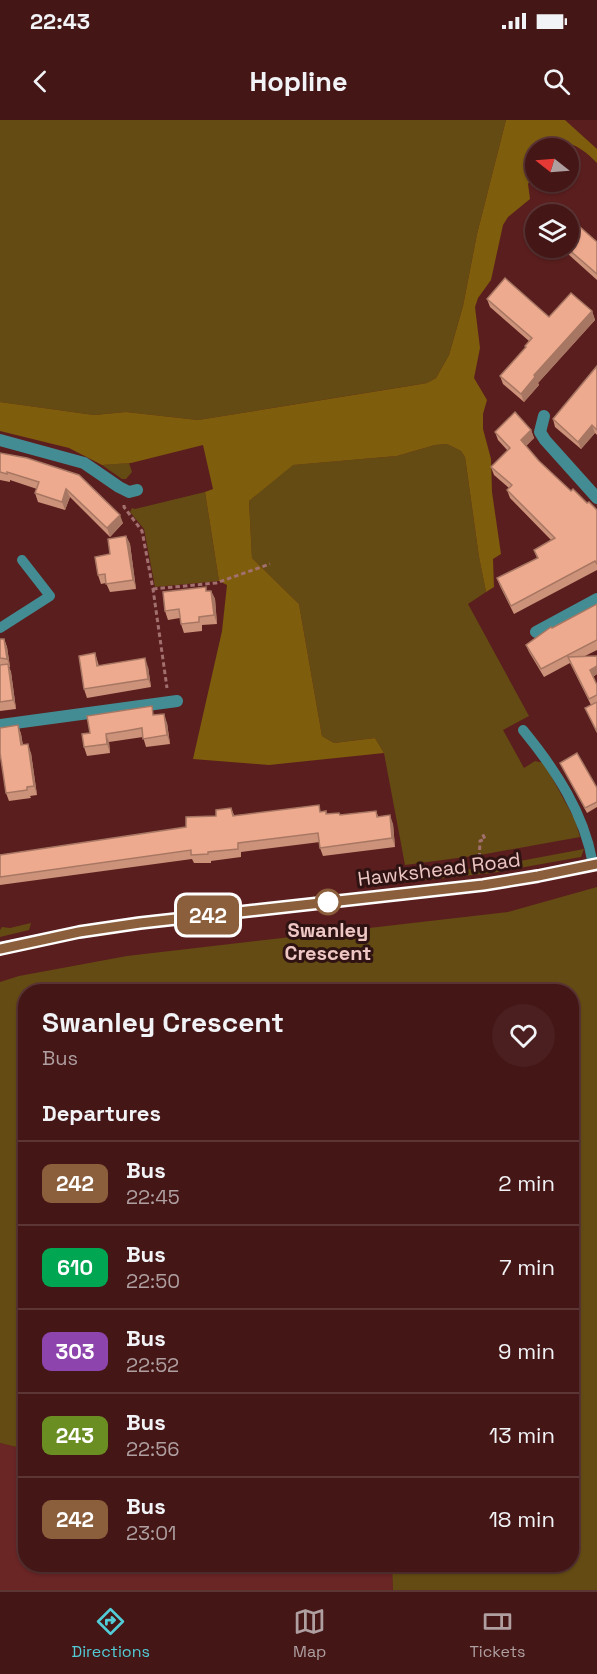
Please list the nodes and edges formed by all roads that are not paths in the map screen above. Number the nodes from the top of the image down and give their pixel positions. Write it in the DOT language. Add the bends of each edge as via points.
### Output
graph roads {
  1 [pos="544,416"];
  2 [pos="0,440"];
  3 [pos="133,491"];
  4 [pos="597,498"];
  5 [pos="22,560"];
  6 [pos="597,599"];
  7 [pos="0,628"];
  8 [pos="536,632"];
  9 [pos="172,701"];
  10 [pos="0,725"];
  11 [pos="523,730"];
  12 [pos="595,864"];
  13 [pos="0,948"];
  1 -- 4 [label="street" via="540,432 545,440"];
  2 -- 3 [label="street" via="84,463"];
  5 -- 7 [label="lane" via="50,596"];
  6 -- 8 [label="street"];
  9 -- 10 [label="street"];
  11 -- 12 [label="lane" via="548,761 583,824"];
  12 -- 13 [label="street, Hawkshead Road" via="483,885 140,923"];
}
